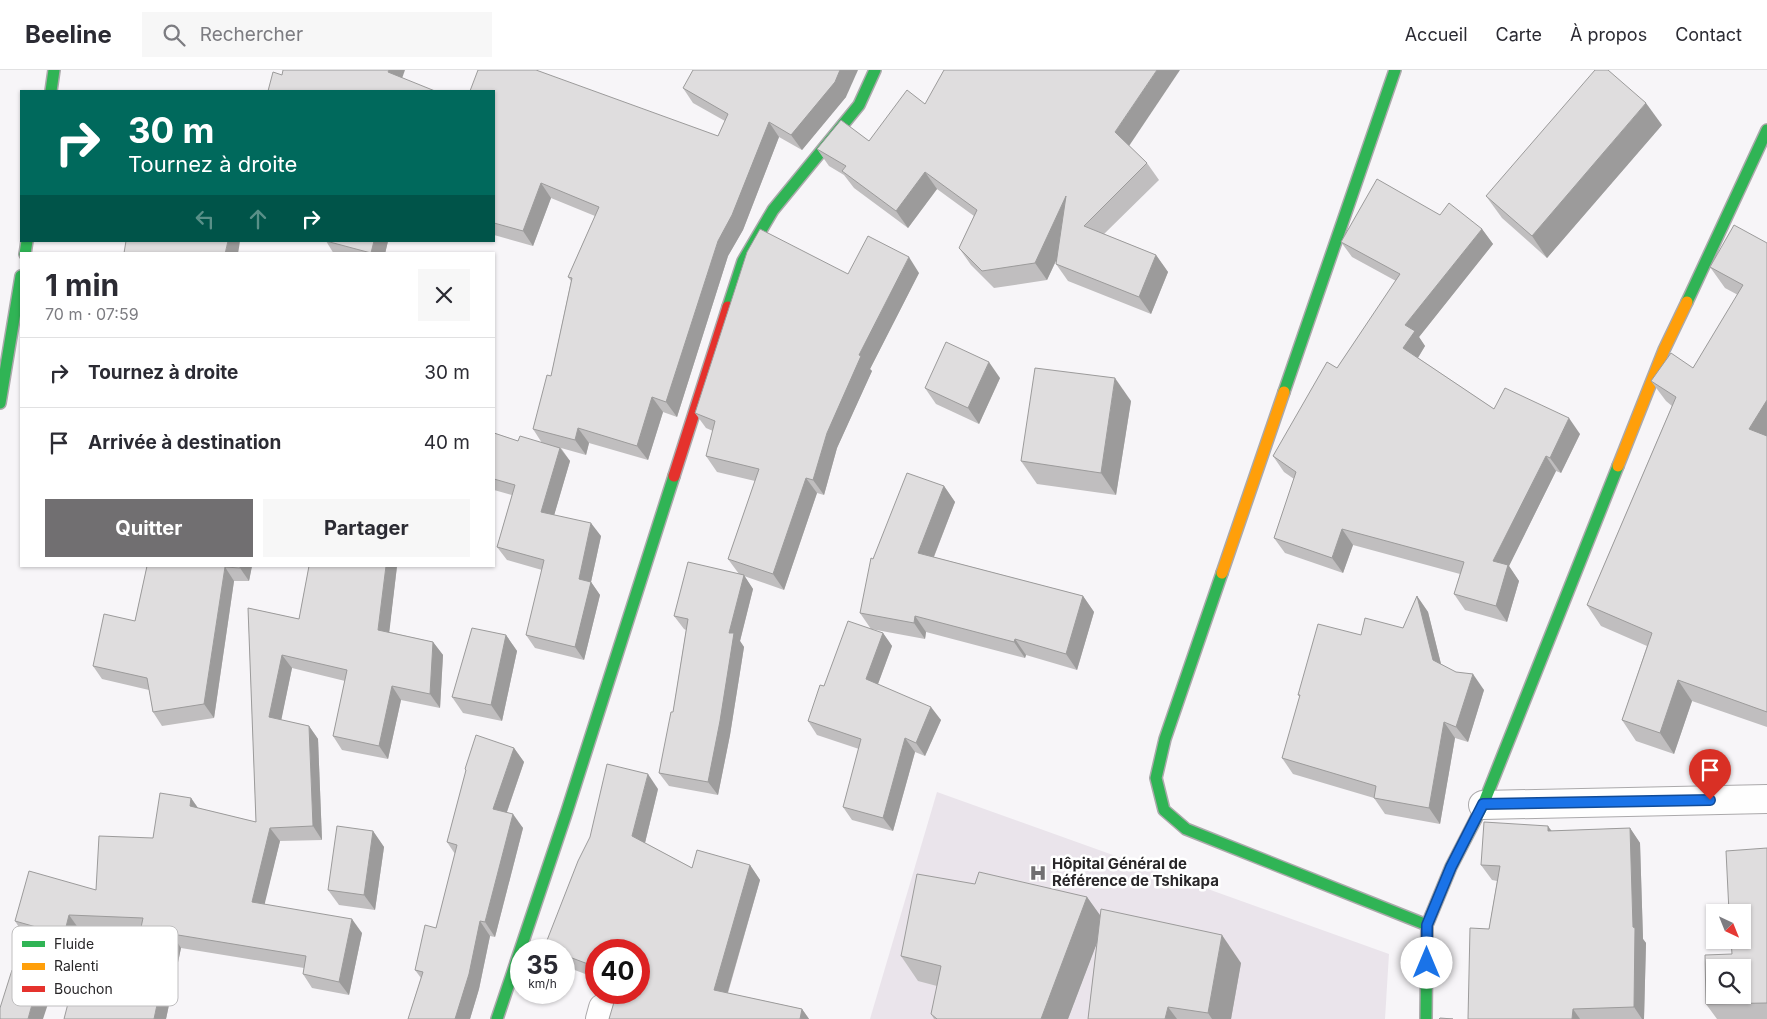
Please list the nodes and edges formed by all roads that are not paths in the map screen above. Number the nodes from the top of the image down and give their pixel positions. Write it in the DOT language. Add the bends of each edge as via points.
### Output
graph roads {
  1 [pos="54,70"];
  2 [pos="875,70"];
  3 [pos="1395,70"];
  4 [pos="51,90"];
  5 [pos="1767,130"];
  6 [pos="20,282"];
  7 [pos="0,403"];
  8 [pos="1767,799"];
  9 [pos="1483,804"];
  10 [pos="1427,925"];
  11 [pos="497,1019"];
  12 [pos="1426,1019"];
  1 -- 4 [label="main road"];
  2 -- 11 [label="main road" via="859,106 773,210 743,261 567,812"];
  3 -- 10 [label="main road" via="1165,739 1156,778 1164,810 1186,829"];
  5 -- 9 [label="main road" via="1664,350"];
  6 -- 7 [label="main road"];
  8 -- 9 [label="street"];
  9 -- 10 [label="main road" via="1451,867"];
  10 -- 12 [label="main road"];
}
